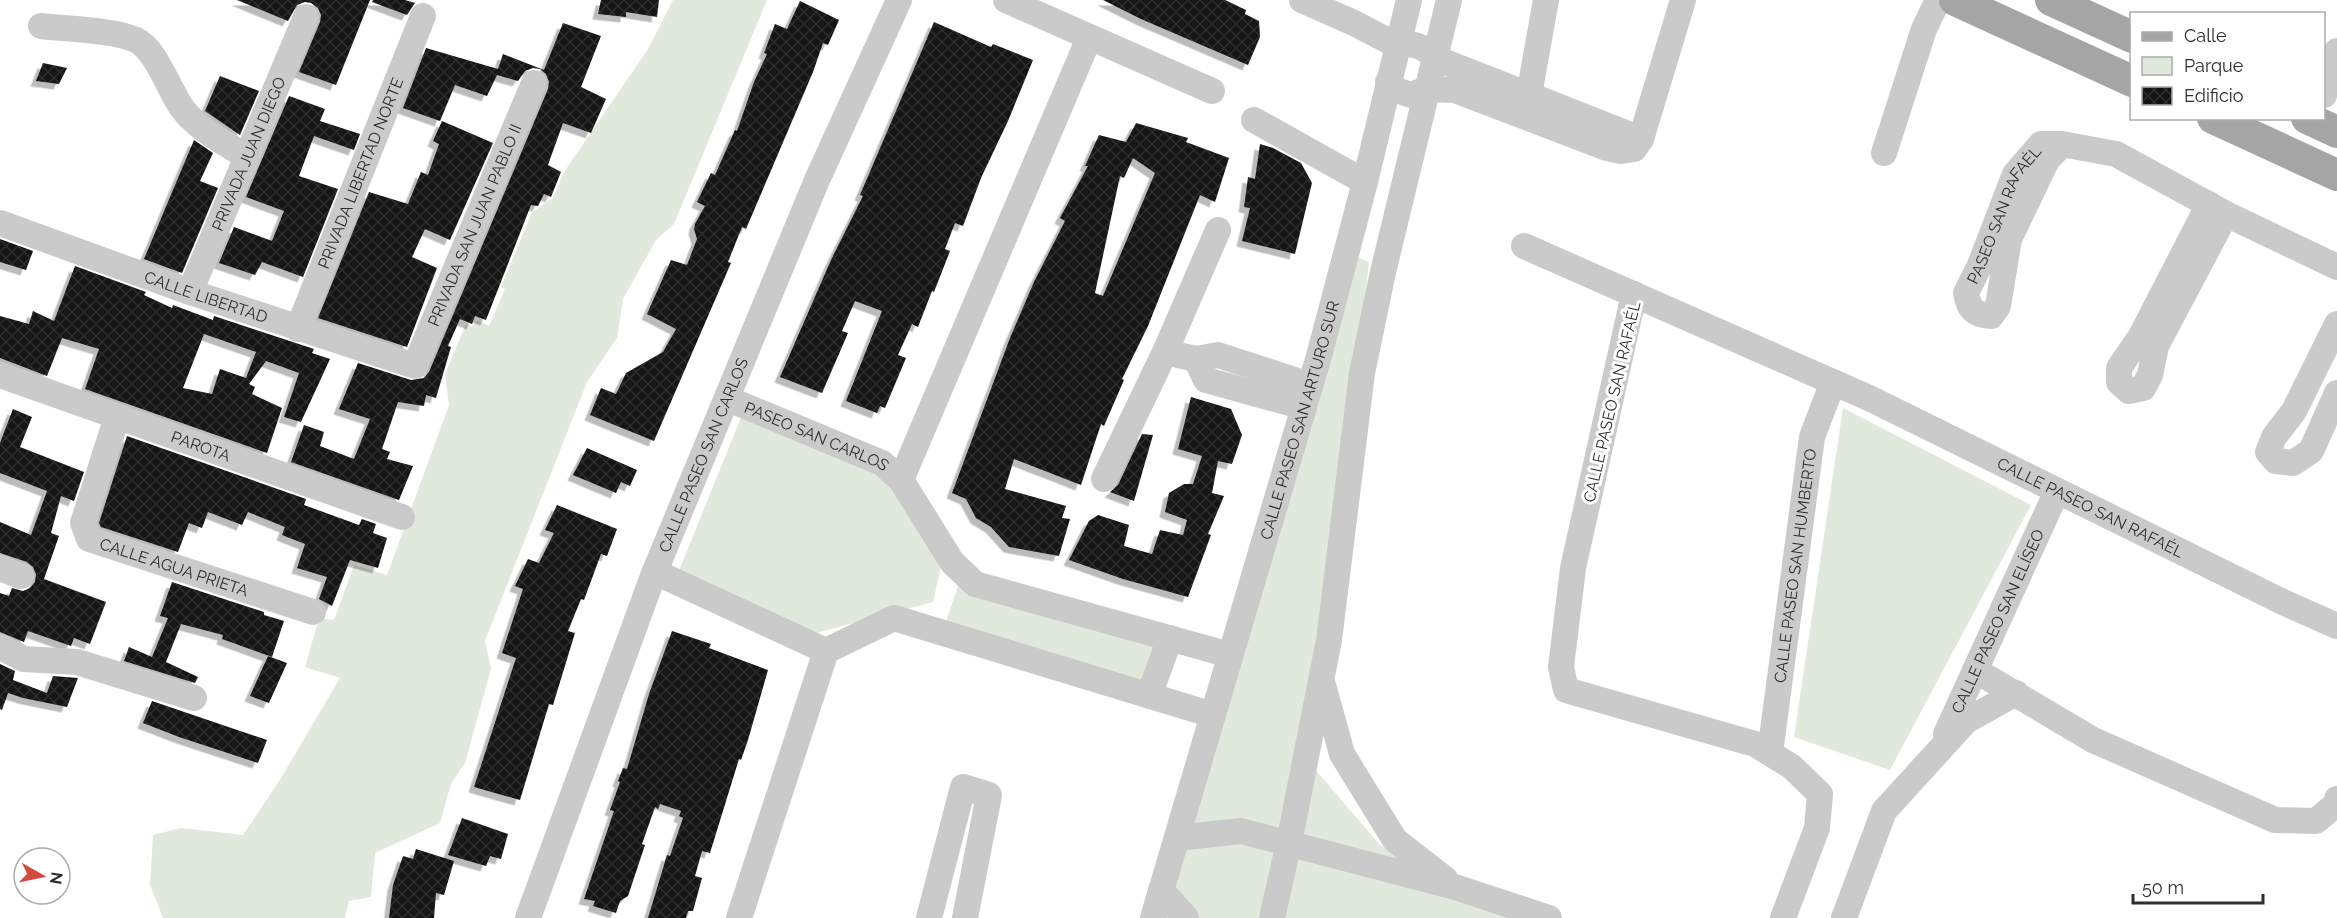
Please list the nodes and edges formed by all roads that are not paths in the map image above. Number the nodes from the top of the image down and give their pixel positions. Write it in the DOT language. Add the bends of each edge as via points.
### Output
graph roads {
  1 [pos="899,0"];
  2 [pos="1006,0"];
  3 [pos="1302,0"];
  4 [pos="1409,0"];
  5 [pos="1449,0"];
  6 [pos="1546,0"];
  7 [pos="1683,0"];
  8 [pos="1938,0"];
  9 [pos="1954,0"];
  10 [pos="2050,0"];
  11 [pos="1357,12"];
  12 [pos="306,16"];
  13 [pos="423,16"];
  14 [pos="41,26"];
  15 [pos="2130,36"];
  16 [pos="1089,38"];
  17 [pos="1398,46"];
  18 [pos="2337,51"];
  19 [pos="1435,58"];
  20 [pos="2130,80"];
  21 [pos="1388,82"];
  22 [pos="534,83"];
  23 [pos="1427,89"];
  24 [pos="1212,91"];
  25 [pos="2325,98"];
  26 [pos="1525,105"];
  27 [pos="1254,120"];
  28 [pos="2217,120"];
  29 [pos="2062,144"];
  30 [pos="1884,153"];
  31 [pos="247,157"];
  32 [pos="2337,175"];
  33 [pos="1365,182"];
  34 [pos="2218,209"];
  35 [pos="0,223"];
  36 [pos="1218,230"];
  37 [pos="1348,243"];
  38 [pos="1524,246"];
  39 [pos="2337,267"];
  40 [pos="1383,272"];
  41 [pos="190,292"];
  42 [pos="1634,294"];
  43 [pos="2337,324"];
  44 [pos="298,328"];
  45 [pos="1165,352"];
  46 [pos="414,366"];
  47 [pos="0,375"];
  48 [pos="1833,382"];
  49 [pos="2337,393"];
  50 [pos="1307,396"];
  51 [pos="728,399"];
  52 [pos="117,417"];
  53 [pos="1104,479"];
  54 [pos="901,480"];
  55 [pos="2057,491"];
  56 [pos="402,517"];
  57 [pos="655,572"];
  58 [pos="313,612"];
  59 [pos="2337,626"];
  60 [pos="1170,638"];
  61 [pos="0,647"];
  62 [pos="826,651"];
  63 [pos="1230,655"];
  64 [pos="1975,670"];
  65 [pos="1322,679"];
  66 [pos="2016,693"];
  67 [pos="1149,696"];
  68 [pos="194,698"];
  69 [pos="1213,715"];
  70 [pos="1939,751"];
  71 [pos="1770,753"];
  72 [pos="2337,799"];
  73 [pos="1177,838"];
  74 [pos="1289,843"];
  75 [pos="1455,887"];
  76 [pos="1161,890"];
  77 [pos="528,918"];
  78 [pos="739,918"];
  79 [pos="929,918"];
  80 [pos="965,918"];
  81 [pos="1153,918"];
  82 [pos="1186,918"];
  83 [pos="1272,918"];
  84 [pos="1549,918"];
  85 [pos="1783,918"];
  86 [pos="1844,918"];
  1 -- 51 [label="street, CALLE PASEO SAN CARLOS" via="817,180"];
  2 -- 16 [label="street"];
  3 -- 11 [label="street"];
  4 -- 17 [label="street, CALLE PASEO SAN ARTURO SUR"];
  5 -- 19 [label="street"];
  6 -- 26 [label="street"];
  7 -- 26 [label="street" via="1641,139 1634,149 1614,150"];
  8 -- 30 [label="street" via="1924,29"];
  9 -- 20 [label="main road"];
  10 -- 15 [label="main road"];
  11 -- 17 [label="street"];
  12 -- 31 [label="street, PRIVADA JUAN DIEGO"];
  13 -- 44 [label="street, PRIVADA LIBERTAD NORTE"];
  14 -- 31 [label="street" via="139,41 182,109"];
  16 -- 24 [label="street"];
  16 -- 54 [label="street"];
  17 -- 19 [label="street" via="1419,46"];
  17 -- 21 [label="street, CALLE PASEO SAN ARTURO SUR"];
  18 -- 25 [label="street"];
  19 -- 23 [label="street"];
  19 -- 26 [label="street"];
  21 -- 23 [label="street" via="1411,95"];
  21 -- 33 [label="street, CALLE PASEO SAN ARTURO SUR"];
  22 -- 46 [label="street, PRIVADA SAN JUAN PABLO II"];
  23 -- 26 [label="street" via="1455,90"];
  23 -- 40 [label="street"];
  27 -- 33 [label="street"];
  28 -- 32 [label="main road"];
  29 -- 29 [label="street, PASEO SAN RAFAÉL" via="2041,144 2015,174 1966,293 1969,308 1978,315 1990,316 1998,306 2009,239 2047,160"];
  29 -- 34 [label="street, PASEO SAN RAFAÉL" via="2116,154"];
  31 -- 41 [label="street, PRIVADA JUAN DIEGO"];
  33 -- 37 [label="street, CALLE PASEO SAN ARTURO SUR"];
  34 -- 34 [label="street" via="2119,368 2119,381 2130,391 2143,388 2150,375 2156,346"];
  34 -- 39 [label="street, PASEO SAN RAFAÉL"];
  35 -- 41 [label="street, CALLE LIBERTAD"];
  36 -- 45 [label="street"];
  37 -- 40 [label="street" via="1376,251"];
  37 -- 50 [label="street, CALLE PASEO SAN ARTURO SUR"];
  38 -- 42 [label="street"];
  40 -- 65 [label="street" via="1362,373"];
  41 -- 44 [label="street, CALLE LIBERTAD"];
  42 -- 48 [label="street, CALLE PASEO SAN RAFAÉL"];
  42 -- 71 [label="street, CALLE PASEO SAN RAFAÉL" via="1574,568 1561,668 1566,690 1755,744"];
  43 -- 49 [label="street" via="2294,411 2274,437 2268,452 2276,461 2293,463 2311,451"];
  44 -- 46 [label="street, CALLE LIBERTAD"];
  45 -- 50 [label="street" via="1196,359 1218,356"];
  45 -- 53 [label="street"];
  47 -- 52 [label="street, PAROTA"];
  48 -- 55 [label="street, CALLE PASEO SAN RAFAÉL"];
  48 -- 71 [label="street, CALLE PASEO SAN HUMBERTO" via="1812,437"];
  50 -- 63 [label="street, CALLE PASEO SAN ARTURO SUR"];
  51 -- 54 [label="street, PASEO SAN CARLOS" via="882,463"];
  51 -- 57 [label="street, CALLE PASEO SAN CARLOS"];
  52 -- 56 [label="street, PAROTA"];
  52 -- 58 [label="street, CALLE AGUA PRIETA" via="83,524 89,539"];
  54 -- 60 [label="street" via="952,562 975,584"];
  55 -- 59 [label="street, CALLE PASEO SAN RAFAÉL"];
  55 -- 64 [label="street, CALLE PASEO SAN ELÍSEO"];
  57 -- 62 [label="street"];
  57 -- 77 [label="street, CALLE PASEO SAN CARLOS"];
  60 -- 63 [label="street"];
  60 -- 67 [label="street"];
  61 -- 68 [label="street" via="24,659 77,662"];
  62 -- 67 [label="street" via="894,618"];
  62 -- 78 [label="street"];
  63 -- 69 [label="street, CALLE PASEO SAN ARTURO SUR"];
  64 -- 66 [label="street"];
  64 -- 70 [label="street, CALLE PASEO SAN ELÍSEO"];
  65 -- 74 [label="street"];
  65 -- 75 [label="street" via="1342,754 1395,840"];
  66 -- 70 [label="street" via="1966,721"];
  66 -- 72 [label="street" via="2093,740 2275,820 2316,821"];
  67 -- 69 [label="street"];
  69 -- 73 [label="street, CALLE PASEO SAN ARTURO SUR"];
  70 -- 86 [label="street" via="1884,811"];
  71 -- 85 [label="street, CALLE PASEO SAN RAFAÉL" via="1792,767 1820,794 1817,828"];
  73 -- 74 [label="street" via="1242,831"];
  73 -- 76 [label="street, CALLE PASEO SAN ARTURO SUR"];
  74 -- 75 [label="street"];
  74 -- 83 [label="street"];
  75 -- 84 [label="street"];
  76 -- 81 [label="street, CALLE PASEO SAN ARTURO SUR"];
  76 -- 82 [label="street"];
  79 -- 80 [label="street" via="963,787 989,795"];
}
